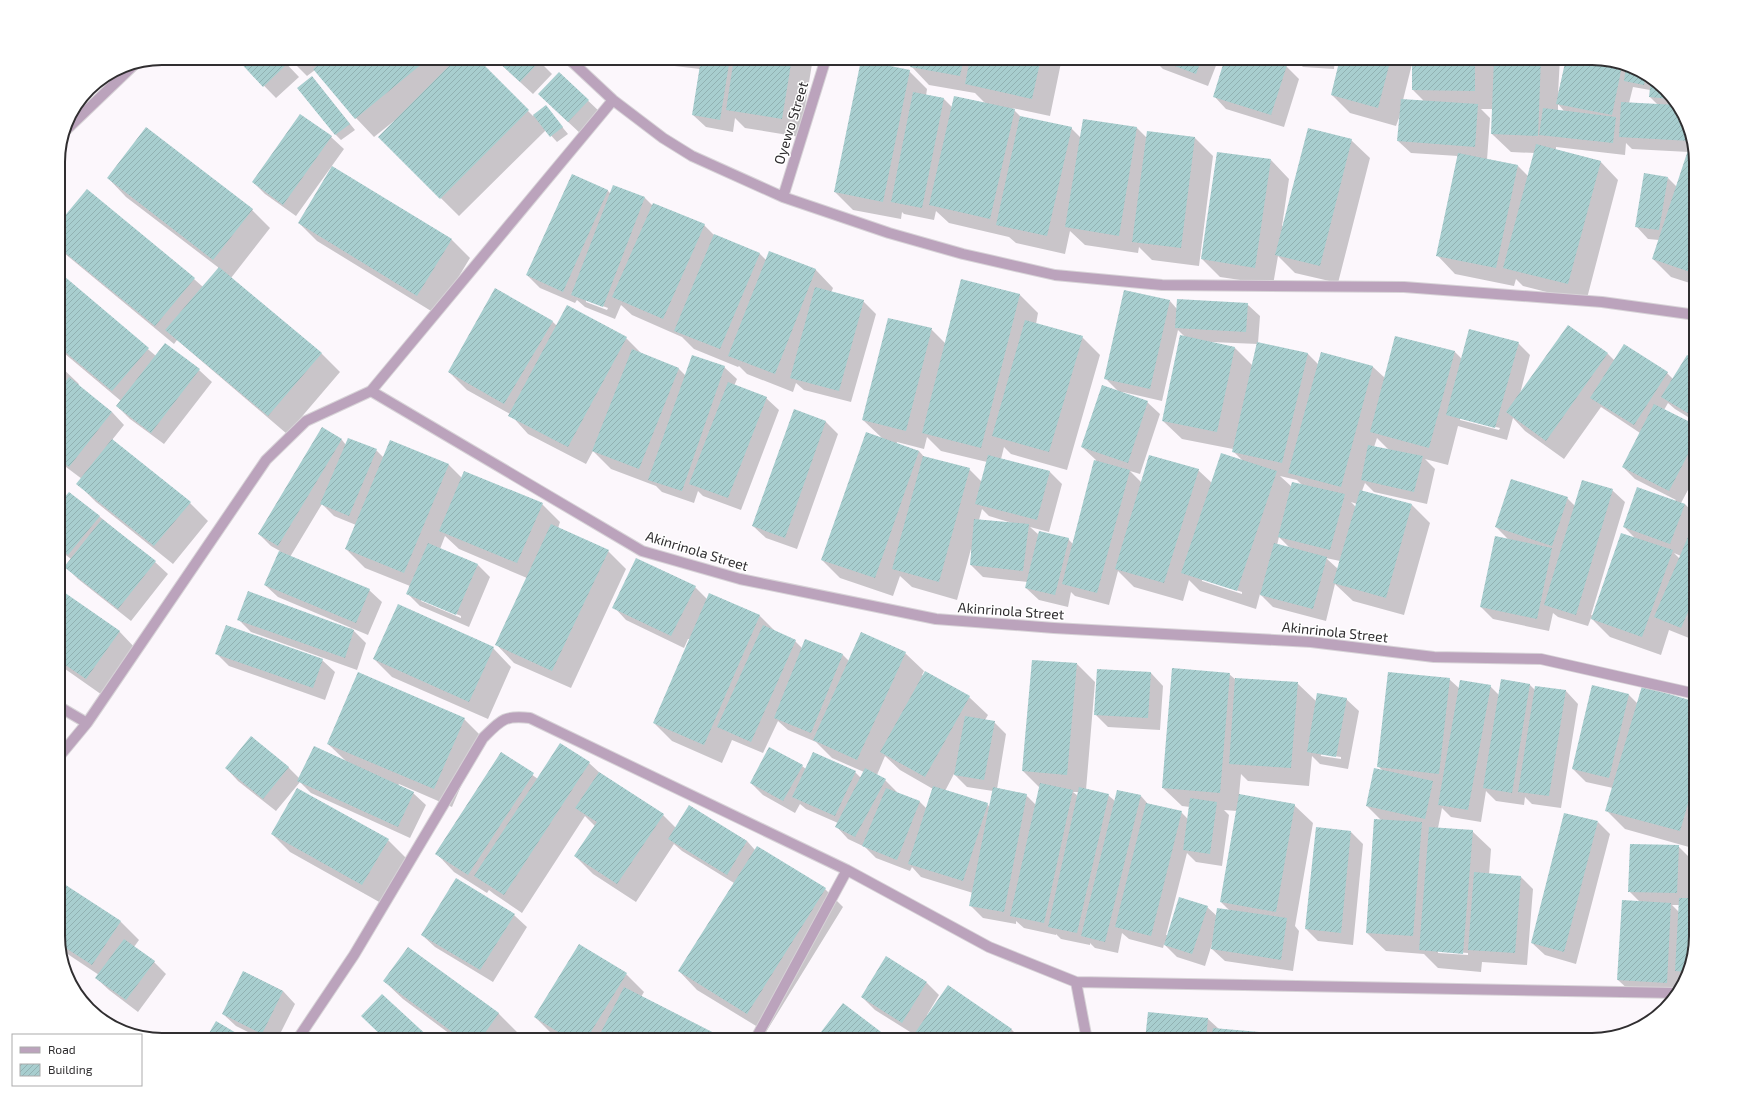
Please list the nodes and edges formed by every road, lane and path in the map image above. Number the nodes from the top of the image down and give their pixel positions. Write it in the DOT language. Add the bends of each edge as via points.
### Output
graph roads {
  1 [pos="576,65"];
  2 [pos="824,65"];
  3 [pos="127,72"];
  4 [pos="613,100"];
  5 [pos="73,123"];
  6 [pos="783,197"];
  7 [pos="1689,314"];
  8 [pos="371,391"];
  9 [pos="1689,692"];
  10 [pos="65,710"];
  11 [pos="86,723"];
  12 [pos="65,749"];
  13 [pos="847,870"];
  14 [pos="1076,982"];
  15 [pos="1670,993"];
  16 [pos="302,1033"];
  17 [pos="759,1033"];
  18 [pos="1086,1033"];
  1 -- 4 [label="street"];
  2 -- 6 [label="street, Oyewo Street"];
  3 -- 5 [label="street"];
  4 -- 6 [label="street" via="663,138 692,156"];
  4 -- 8 [label="street"];
  6 -- 7 [label="street" via="889,233 1055,275 1162,285 1404,287 1602,302"];
  8 -- 9 [label="street, Akinrinola Street" via="642,551 740,579 936,619 1311,642 1434,657 1541,659"];
  8 -- 11 [label="street" via="306,420 266,460"];
  10 -- 11 [label="street"];
  11 -- 12 [label="street"];
  13 -- 14 [label="street" via="989,947"];
  13 -- 16 [label="street" via="530,718 514,716 499,722 483,738 354,955"];
  13 -- 17 [label="street"];
  14 -- 15 [label="street"];
  14 -- 18 [label="street"];
}
